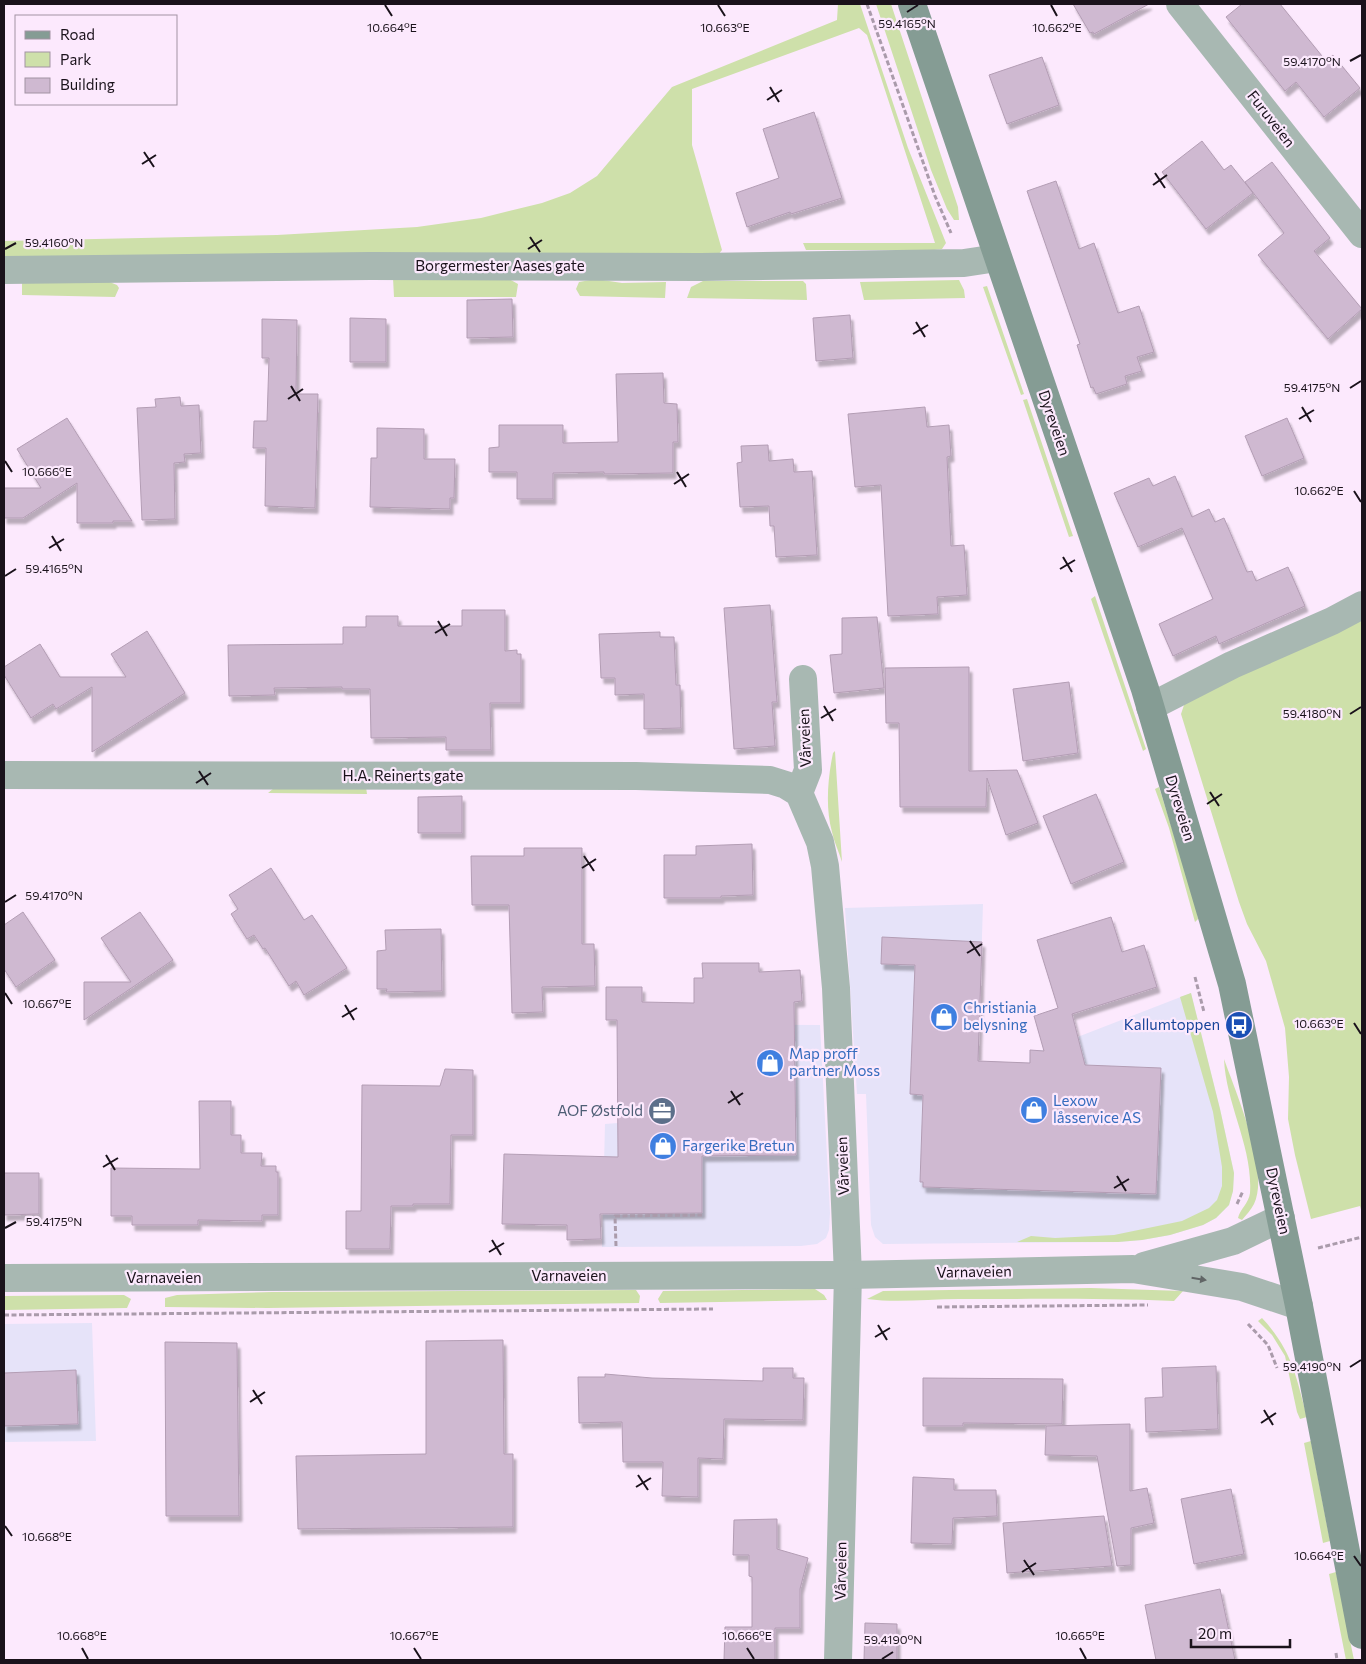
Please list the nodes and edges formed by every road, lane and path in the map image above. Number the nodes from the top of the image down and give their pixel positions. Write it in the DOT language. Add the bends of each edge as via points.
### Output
graph roads {
  1 [pos="867,4"];
  2 [pos="912,4"];
  3 [pos="1180,4"];
  4 [pos="1362,234"];
  5 [pos="997,258"];
  6 [pos="964,263"];
  7 [pos="4,270"];
  8 [pos="1362,605"];
  9 [pos="802,679"];
  10 [pos="1150,707"];
  11 [pos="4,774"];
  12 [pos="799,793"];
  13 [pos="1194,973"];
  14 [pos="1205,1018"];
  15 [pos="702,1215"];
  16 [pos="1281,1218"];
  17 [pos="1362,1237"];
  18 [pos="616,1252"];
  19 [pos="1289,1256"];
  20 [pos="1133,1268"];
  21 [pos="848,1274"];
  22 [pos="4,1278"];
  23 [pos="1153,1305"];
  24 [pos="1299,1306"];
  25 [pos="933,1307"];
  26 [pos="718,1309"];
  27 [pos="4,1315"];
  28 [pos="1243,1321"];
  29 [pos="1250,1325"];
  30 [pos="1362,1635"];
  31 [pos="838,1660"];
  1 -- 6 [label="path" via="935,196"];
  2 -- 5 [label="main road, Dyreveien"];
  3 -- 4 [label="street, Furuveien"];
  5 -- 6 [label="street, Borgermester Aases gate"];
  5 -- 10 [label="main road, Dyreveien"];
  6 -- 7 [label="street, Borgermester Aases gate" via="701,268 352,266"];
  8 -- 10 [label="street"];
  9 -- 12 [label="street, Vårveien" via="808,770"];
  10 -- 16 [label="main road, Dyreveien" via="1232,984"];
  11 -- 12 [label="street, H.A. Reinerts gate" via="636,776 770,780"];
  12 -- 21 [label="street, Vårveien" via="820,842 829,898"];
  13 -- 14 [label="path"];
  15 -- 18 [label="path" via="615,1216"];
  16 -- 19 [label="main road, Dyreveien"];
  16 -- 20 [label="street" via="1233,1241"];
  17 -- 19 [label="path"];
  19 -- 24 [label="main road, Dyreveien"];
  20 -- 21 [label="street, Varnaveien"];
  20 -- 24 [label="street, one-way" via="1242,1286"];
  21 -- 22 [label="street, Varnaveien"];
  21 -- 31 [label="street, Vårveien"];
  23 -- 25 [label="path"];
  24 -- 30 [label="main road, Dyreveien"];
  26 -- 27 [label="path"];
  28 -- 29 [label="path"];
}
